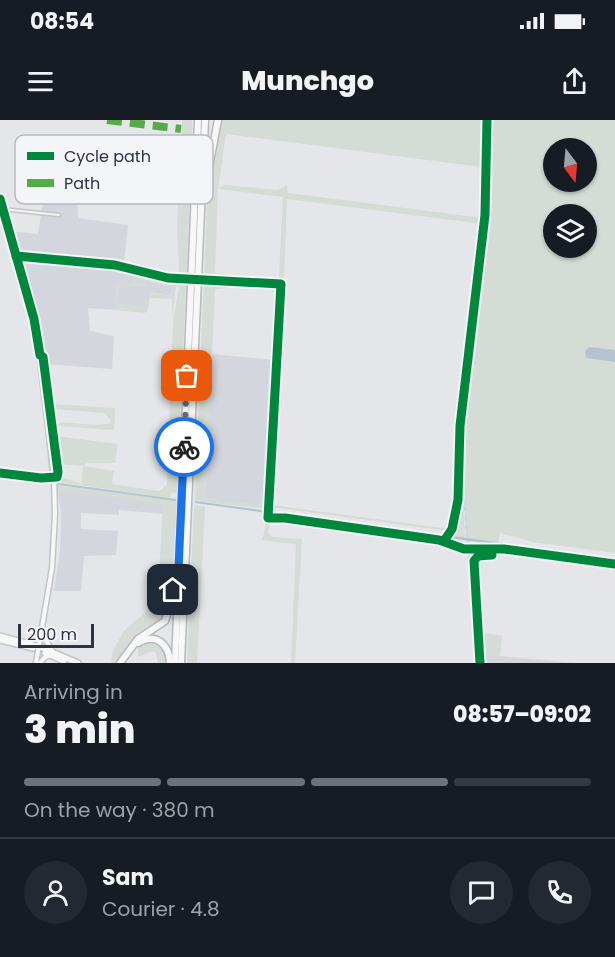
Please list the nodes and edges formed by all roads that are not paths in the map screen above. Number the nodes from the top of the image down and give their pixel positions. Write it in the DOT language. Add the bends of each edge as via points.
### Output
graph roads {
  1 [pos="198,120"];
  2 [pos="205,120"];
  3 [pos="218,120"];
  4 [pos="197,135"];
  5 [pos="204,135"];
  6 [pos="213,146"];
  7 [pos="0,199"];
  8 [pos="194,204"];
  9 [pos="200,204"];
  10 [pos="202,204"];
  11 [pos="3,209"];
  12 [pos="200,212"];
  13 [pos="59,215"];
  14 [pos="16,256"];
  15 [pos="90,263"];
  16 [pos="178,580"];
  17 [pos="42,633"];
  18 [pos="0,638"];
  19 [pos="27,644"];
  20 [pos="39,648"];
  21 [pos="52,654"];
  22 [pos="38,662"];
  23 [pos="70,663"];
  24 [pos="78,663"];
  25 [pos="122,663"];
  26 [pos="170,663"];
  27 [pos="175,663"];
  28 [pos="181,663"];
  1 -- 4 [label="highway"];
  2 -- 5 [label="highway"];
  3 -- 6 [label="highway"];
  7 -- 11 [label="main road"];
  8 -- 16 [label="highway"];
  9 -- 12 [label="highway"];
  10 -- 12 [label="highway"];
  11 -- 13 [label="street"];
  11 -- 14 [label="main road"];
  12 -- 28 [label="highway"];
  14 -- 15 [label="street"];
  14 -- 17 [label="main road" via="38,338 54,479 52,568"];
  16 -- 25 [label="highway" via="165,621 138,639"];
  16 -- 27 [label="highway"];
  17 -- 19 [label="main road"];
  17 -- 20 [label="main road"];
  17 -- 21 [label="main road"];
  18 -- 19 [label="main road"];
  19 -- 20 [label="main road"];
  19 -- 22 [label="main road"];
  20 -- 21 [label="main road"];
  20 -- 22 [label="main road"];
  21 -- 22 [label="main road"];
  21 -- 23 [label="main road"];
  21 -- 24 [label="main road"];
  25 -- 26 [label="highway" via="138,643 149,639 165,645"];
}
